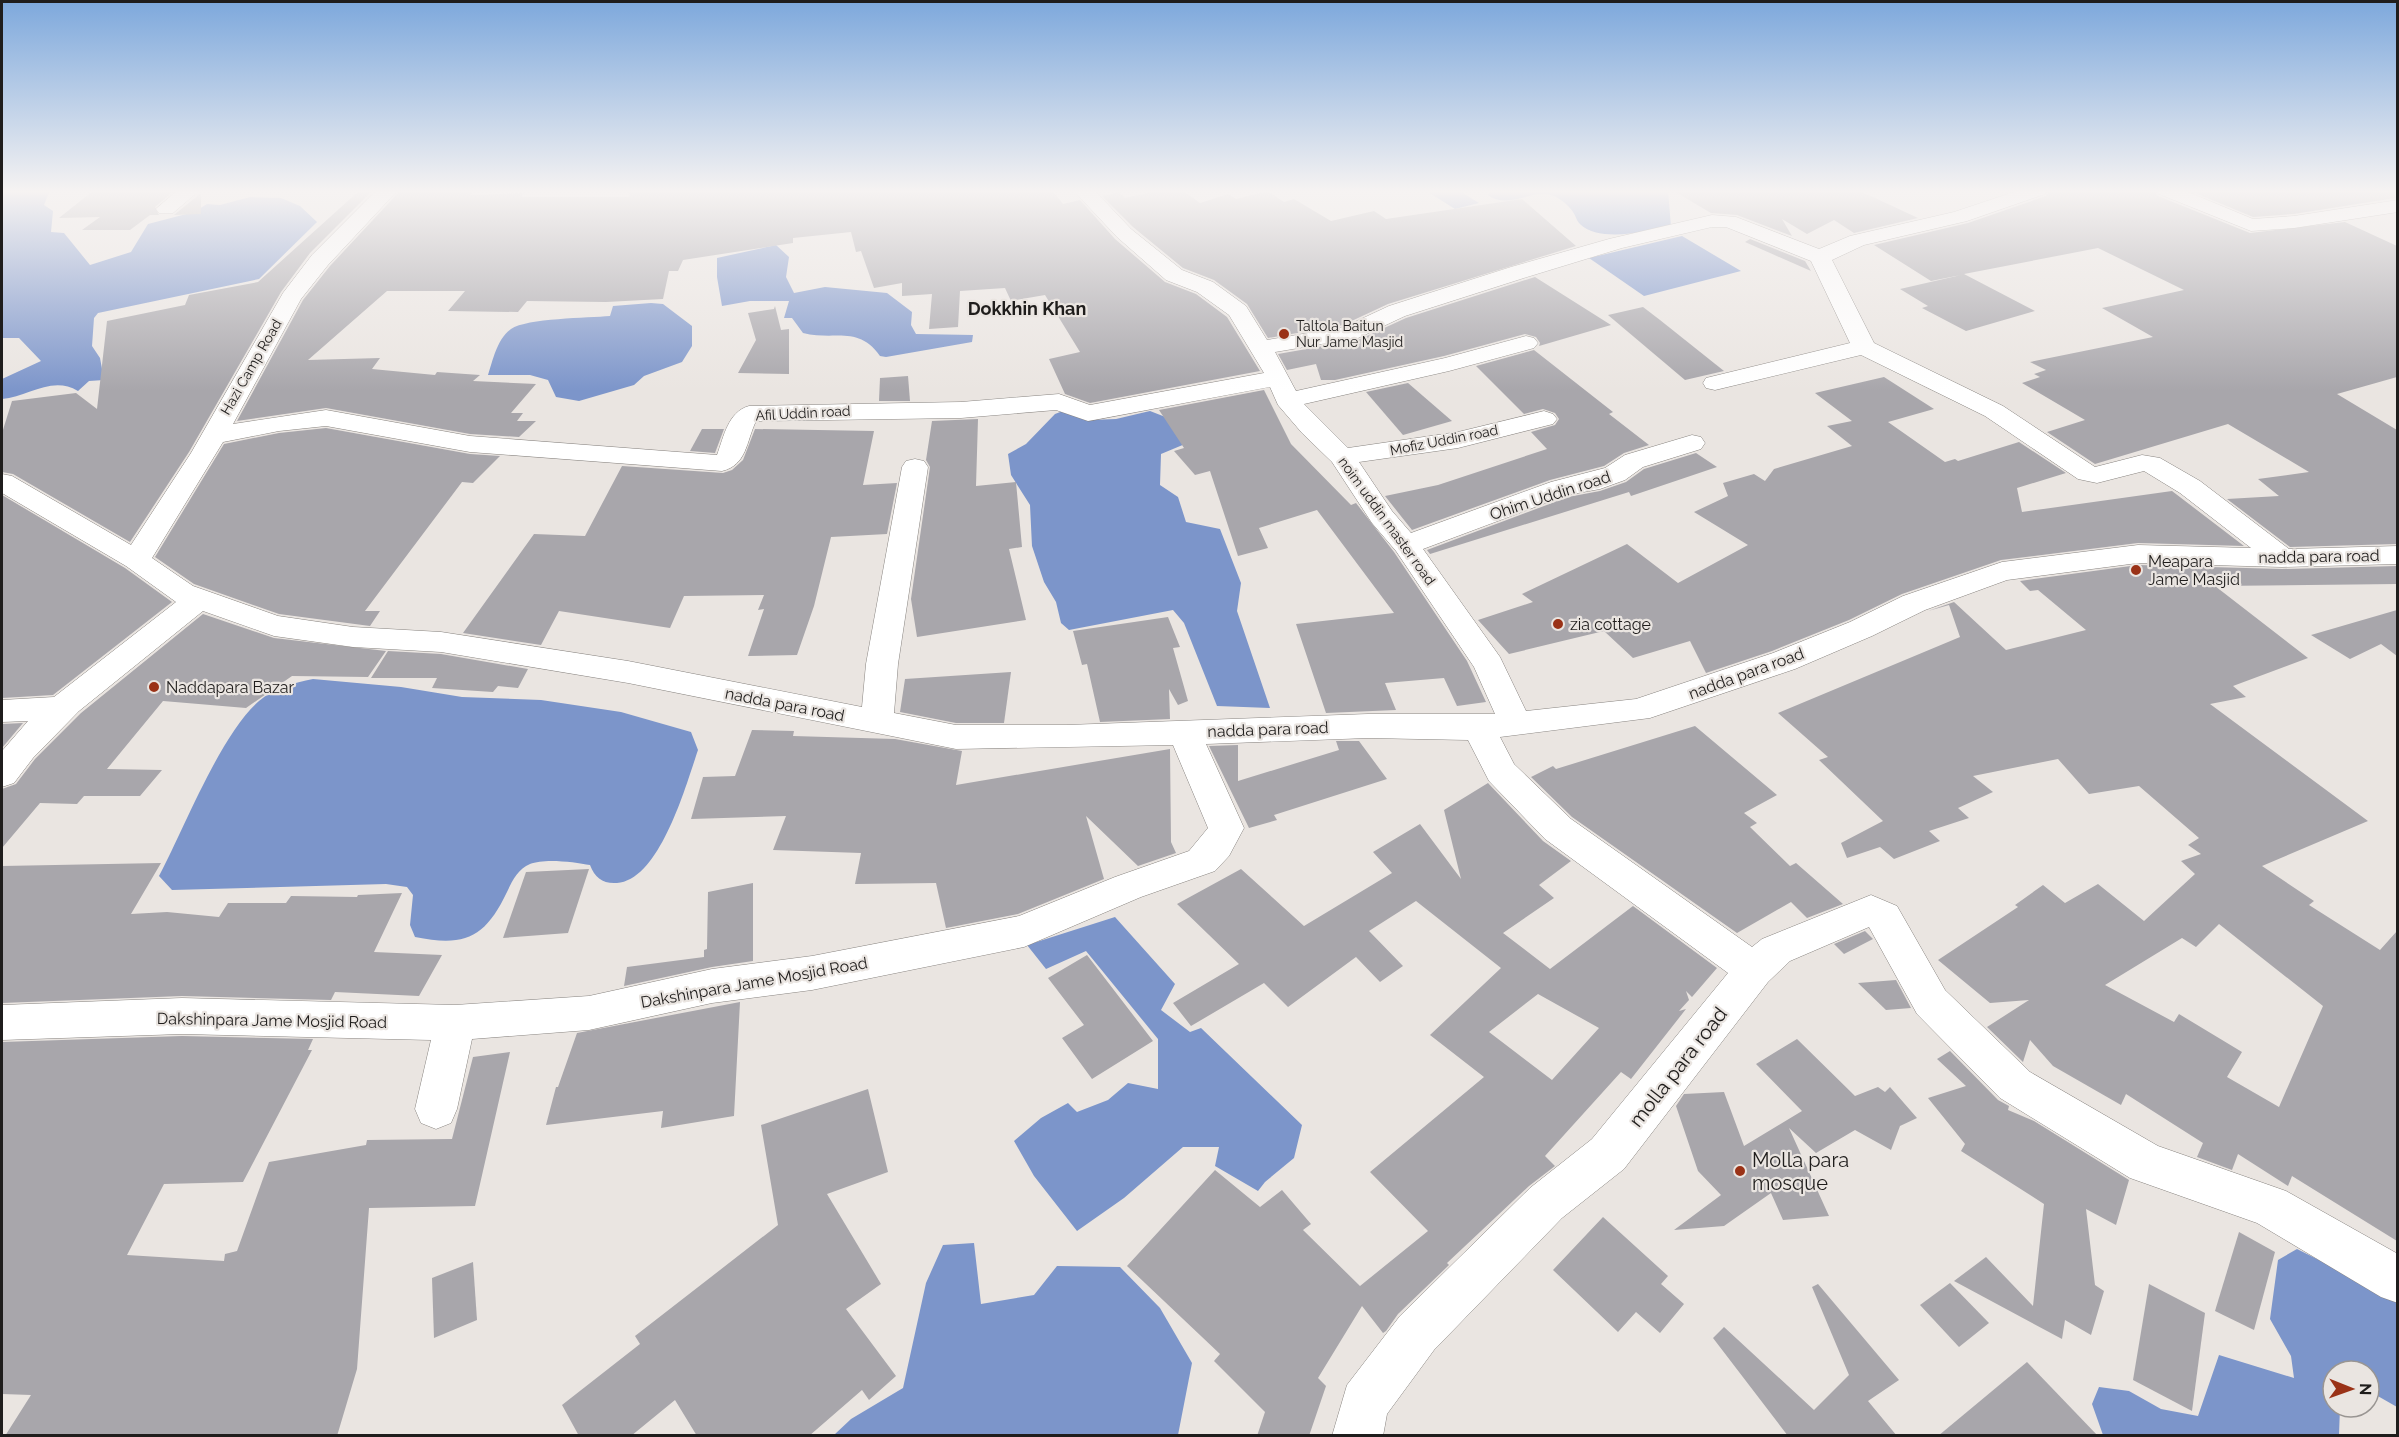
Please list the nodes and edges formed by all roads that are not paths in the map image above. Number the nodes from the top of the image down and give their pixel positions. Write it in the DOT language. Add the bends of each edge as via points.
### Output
graph roads {
  1 [pos="323,257"];
  2 [pos="1153,257"];
  3 [pos="1569,257"];
  4 [pos="1820,257"];
  5 [pos="1526,343"];
  6 [pos="1864,347"];
  7 [pos="1259,348"];
  8 [pos="1715,383"];
  9 [pos="1283,389"];
  10 [pos="1544,419"];
  11 [pos="212,436"];
  12 [pos="1692,443"];
  13 [pos="1342,457"];
  14 [pos="915,467"];
  15 [pos="2,483"];
  16 [pos="1406,545"];
  17 [pos="2397,555"];
  18 [pos="2282,558"];
  19 [pos="136,560"];
  20 [pos="198,600"];
  21 [pos="63,708"];
  22 [pos="2,711"];
  23 [pos="877,722"];
  24 [pos="1497,727"];
  25 [pos="1184,731"];
  26 [pos="2,774"];
  27 [pos="1754,970"];
  28 [pos="2,1023"];
  29 [pos="455,1023"];
  30 [pos="436,1109"];
  31 [pos="2397,1280"];
  32 [pos="1358,1436"];
  1 -- 11 [label="street, Hazi Camp Road" via="291,298"];
  2 -- 7 [label="street, noim uddin master road" via="1174,275 1205,287 1238,312"];
  3 -- 7 [label="street" via="1397,311 1350,333"];
  4 -- 6 [label="street"];
  5 -- 9 [label="street" via="1439,367"];
  6 -- 8 [label="street"];
  6 -- 18 [label="street" via="1994,411 2087,473 2097,475 2151,464 2190,487"];
  7 -- 9 [label="street, noim uddin master road"];
  9 -- 11 [label="street, Afil Uddin road" via="1088,413 1059,402 961,410 749,414 743,420 729,459 722,463 470,444 326,418"];
  9 -- 13 [label="street, noim uddin master road"];
  10 -- 13 [label="street, Mofiz Uddin road" via="1458,440"];
  11 -- 19 [label="street, Hazi Camp Road"];
  12 -- 16 [label="street, Ohim Uddin road" via="1634,460 1615,474 1561,488"];
  13 -- 16 [label="street, noim uddin master road"];
  14 -- 23 [label="street" via="882,664"];
  15 -- 19 [label="street, nadda para road"];
  16 -- 24 [label="street, noim uddin master road" via="1489,665"];
  17 -- 18 [label="street, nadda para road"];
  18 -- 24 [label="street, nadda para road" via="2138,554 2002,571 1914,603 1784,661 1649,706"];
  19 -- 20 [label="street, nadda para road"];
  20 -- 21 [label="street"];
  20 -- 23 [label="street, nadda para road" via="274,626 353,637 441,642 605,668"];
  21 -- 22 [label="street"];
  21 -- 26 [label="street" via="15,755"];
  23 -- 25 [label="street, nadda para road" via="956,738"];
  24 -- 25 [label="street, nadda para road"];
  24 -- 27 [label="street" via="1500,772 1558,829"];
  25 -- 29 [label="street, Dakshinpara Jame Mosjid Road" via="1226,828 1202,861 1024,931 812,973 712,986 589,1013"];
  27 -- 31 [label="street, molla para road" via="1776,950 1871,910 1884,916 1931,1002 2015,1085 2146,1163 2270,1206"];
  27 -- 32 [label="street, molla para road" via="1608,1154 1546,1203 1417,1333 1365,1403"];
  28 -- 29 [label="street, Dakshinpara Jame Mosjid Road" via="182,1016"];
  29 -- 30 [label="street"];
}
